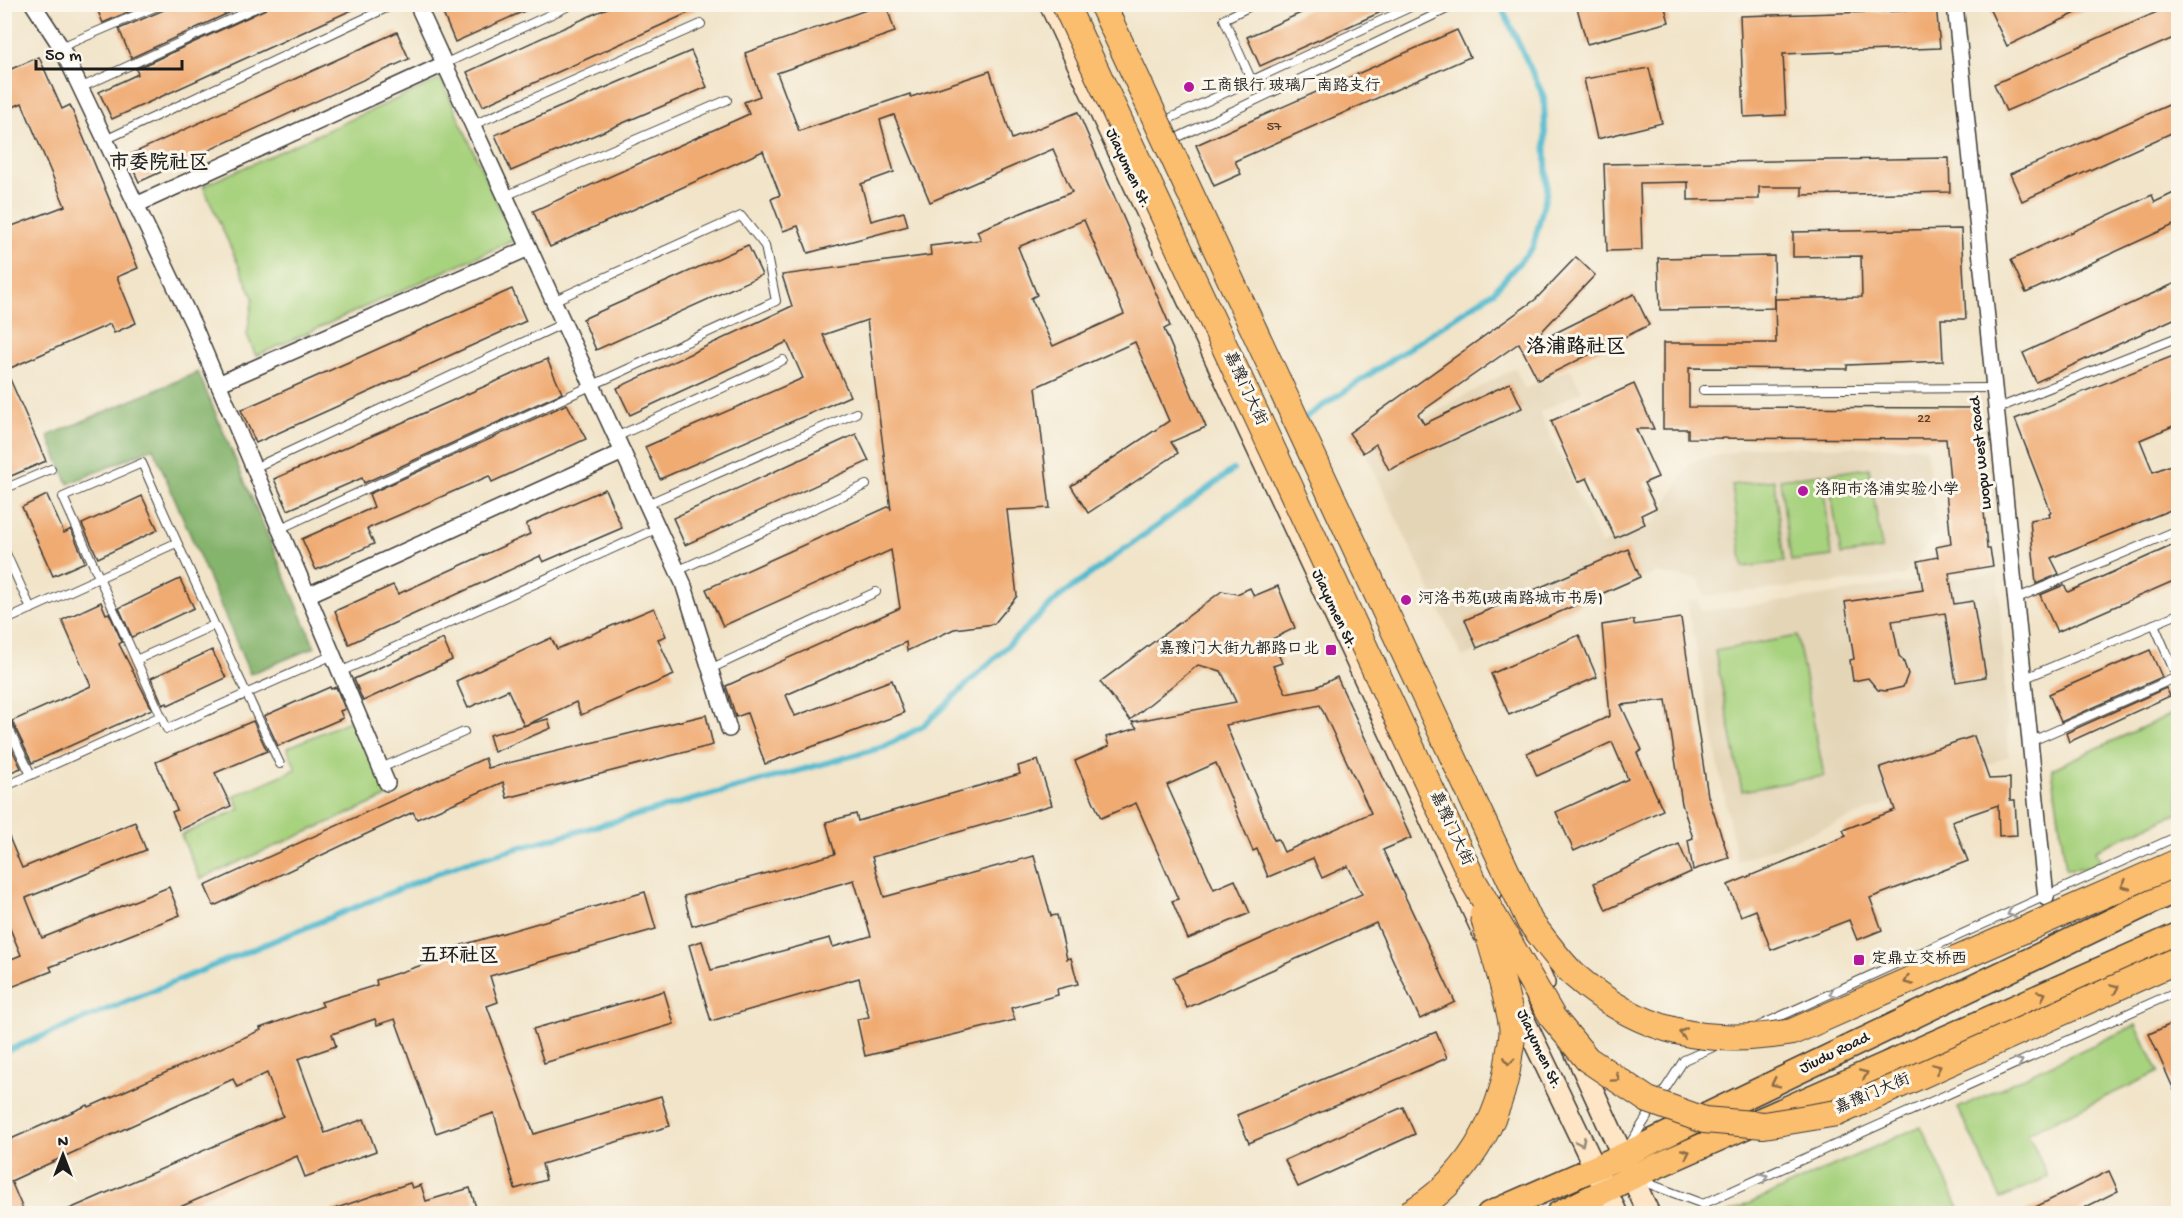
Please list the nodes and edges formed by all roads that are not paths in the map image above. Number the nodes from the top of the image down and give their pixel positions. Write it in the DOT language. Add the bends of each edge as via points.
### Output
graph roads {
  1 [pos="33,4"];
  2 [pos="162,4"];
  3 [pos="264,4"];
  4 [pos="395,4"];
  5 [pos="417,4"];
  6 [pos="573,4"];
  7 [pos="1050,4"];
  8 [pos="1065,4"];
  9 [pos="1102,4"];
  10 [pos="1255,4"];
  11 [pos="1417,4"];
  12 [pos="1955,4"];
  13 [pos="1449,8"];
  14 [pos="701,24"];
  15 [pos="61,47"];
  16 [pos="444,64"];
  17 [pos="1251,79"];
  18 [pos="80,88"];
  19 [pos="727,100"];
  20 [pos="473,125"];
  21 [pos="1162,133"];
  22 [pos="105,140"];
  23 [pos="505,196"];
  24 [pos="136,205"];
  25 [pos="529,248"];
  26 [pos="553,301"];
  27 [pos="564,323"];
  28 [pos="2178,338"];
  29 [pos="783,360"];
  30 [pos="218,384"];
  31 [pos="592,385"];
  32 [pos="1994,388"];
  33 [pos="1703,390"];
  34 [pos="1996,409"];
  35 [pos="856,413"];
  36 [pos="616,437"];
  37 [pos="623,452"];
  38 [pos="254,468"];
  39 [pos="51,469"];
  40 [pos="866,485"];
  41 [pos="4,489"];
  42 [pos="647,504"];
  43 [pos="658,528"];
  44 [pos="279,529"];
  45 [pos="2178,530"];
  46 [pos="176,543"];
  47 [pos="4,549"];
  48 [pos="677,571"];
  49 [pos="99,579"];
  50 [pos="876,592"];
  51 [pos="308,595"];
  52 [pos="2015,599"];
  53 [pos="31,609"];
  54 [pos="2178,614"];
  55 [pos="4,621"];
  56 [pos="2154,624"];
  57 [pos="214,625"];
  58 [pos="333,655"];
  59 [pos="136,660"];
  60 [pos="710,669"];
  61 [pos="340,672"];
  62 [pos="2178,678"];
  63 [pos="2023,679"];
  64 [pos="246,693"];
  65 [pos="161,716"];
  66 [pos="4,717"];
  67 [pos="729,729"];
  68 [pos="464,732"];
  69 [pos="2030,742"];
  70 [pos="280,764"];
  71 [pos="381,768"];
  72 [pos="31,775"];
  73 [pos="387,783"];
  74 [pos="4,787"];
  75 [pos="2178,836"];
  76 [pos="2178,862"];
  77 [pos="1474,882"];
  78 [pos="2178,889"];
  79 [pos="2046,898"];
  80 [pos="2178,935"];
  81 [pos="2178,960"];
  82 [pos="2178,991"];
  83 [pos="1593,1167"];
  84 [pos="1627,1167"];
  85 [pos="1606,1191"];
  86 [pos="1408,1214"];
  87 [pos="1489,1214"];
  88 [pos="1558,1214"];
  89 [pos="1617,1214"];
  90 [pos="1649,1214"];
  1 -- 15 [label="street"];
  2 -- 15 [label="lane"];
  3 -- 18 [label="lane"];
  4 -- 22 [label="lane"];
  5 -- 16 [label="street"];
  6 -- 16 [label="lane"];
  7 -- 83 [label="main road, Jiayumen St., one-way"];
  8 -- 77 [label="highway, 嘉豫门大街, bridge"];
  9 -- 21 [label="main road, Jiayumen St."];
  76 -- 9 [label="highway, 嘉豫门大街, one-way, bridge" via="1792,1032 1761,1038 1718,1039 1671,1030 1621,1011 1573,974 1530,922"];
  10 -- 17 [label="lane" via="1224,19"];
  11 -- 17 [label="lane"];
  12 -- 32 [label="street, Luopu West Road"];
  13 -- 21 [label="lane" via="1197,125"];
  14 -- 20 [label="lane"];
  15 -- 18 [label="street"];
  16 -- 20 [label="street"];
  16 -- 24 [label="street"];
  17 -- 21 [label="lane"];
  18 -- 22 [label="street"];
  19 -- 23 [label="lane"];
  20 -- 23 [label="street"];
  21 -- 84 [label="main road, Jiayumen St."];
  22 -- 24 [label="street"];
  23 -- 25 [label="street"];
  24 -- 30 [label="street"];
  25 -- 26 [label="street"];
  25 -- 30 [label="street"];
  26 -- 27 [label="street"];
  26 -- 31 [label="lane" via="741,216 765,246 776,301"];
  27 -- 31 [label="street"];
  27 -- 38 [label="lane"];
  28 -- 34 [label="lane"];
  29 -- 36 [label="lane"];
  30 -- 38 [label="street"];
  31 -- 36 [label="street"];
  31 -- 44 [label="lane"];
  32 -- 33 [label="lane"];
  32 -- 34 [label="street, Luopu West Road"];
  34 -- 52 [label="street, Luopu West Road"];
  35 -- 42 [label="lane"];
  36 -- 37 [label="street"];
  37 -- 42 [label="street"];
  37 -- 51 [label="street"];
  38 -- 44 [label="street"];
  39 -- 41 [label="lane"];
  40 -- 48 [label="lane"];
  42 -- 43 [label="street"];
  43 -- 48 [label="street"];
  43 -- 61 [label="lane"];
  44 -- 51 [label="street"];
  45 -- 52 [label="lane"];
  46 -- 49 [label="lane"];
  46 -- 49 [label="lane" via="142,463 63,497"];
  46 -- 57 [label="lane"];
  47 -- 53 [label="lane"];
  48 -- 60 [label="street"];
  49 -- 53 [label="lane"];
  49 -- 59 [label="lane"];
  50 -- 60 [label="lane"];
  51 -- 58 [label="street"];
  52 -- 63 [label="street, Luopu West Road"];
  53 -- 55 [label="lane"];
  54 -- 56 [label="lane"];
  56 -- 62 [label="lane"];
  56 -- 63 [label="lane"];
  57 -- 59 [label="lane"];
  57 -- 64 [label="lane"];
  58 -- 61 [label="street"];
  58 -- 64 [label="lane"];
  59 -- 65 [label="lane"];
  60 -- 67 [label="street"];
  61 -- 71 [label="street"];
  62 -- 69 [label="lane"];
  63 -- 69 [label="street, Luopu West Road"];
  64 -- 65 [label="lane" via="167,729"];
  64 -- 70 [label="lane"];
  65 -- 72 [label="lane"];
  66 -- 72 [label="lane"];
  68 -- 71 [label="lane"];
  69 -- 79 [label="street, Luopu West Road"];
  71 -- 73 [label="street"];
  72 -- 74 [label="lane"];
  75 -- 79 [label="lane"];
  77 -- 81 [label="highway, 嘉豫门大街, one-way, bridge" via="1553,1018 1587,1059 1648,1100 1704,1120 1764,1125 1837,1113"];
  77 -- 86 [label="highway, one-way, bridge" via="1513,1028 1506,1080 1493,1122 1474,1152 1437,1192"];
  78 -- 84 [label="main road, Jiudu Road, one-way"];
  79 -- 84 [label="lane, one-way" via="1684,1060"];
  84 -- 80 [label="main road, Jiudu Road, one-way"];
  84 -- 82 [label="lane, one-way" via="1703,1204"];
  83 -- 84 [label="main road, Jiudu Road"];
  83 -- 85 [label="main road, Jiayumen St."];
  83 -- 87 [label="main road, Jiudu Road"];
  84 -- 85 [label="main road, Jiudu Road"];
  84 -- 90 [label="main road, Jiayumen St."];
  85 -- 88 [label="main road, Jiudu Road"];
  85 -- 89 [label="main road, Jiayumen St."];
}
